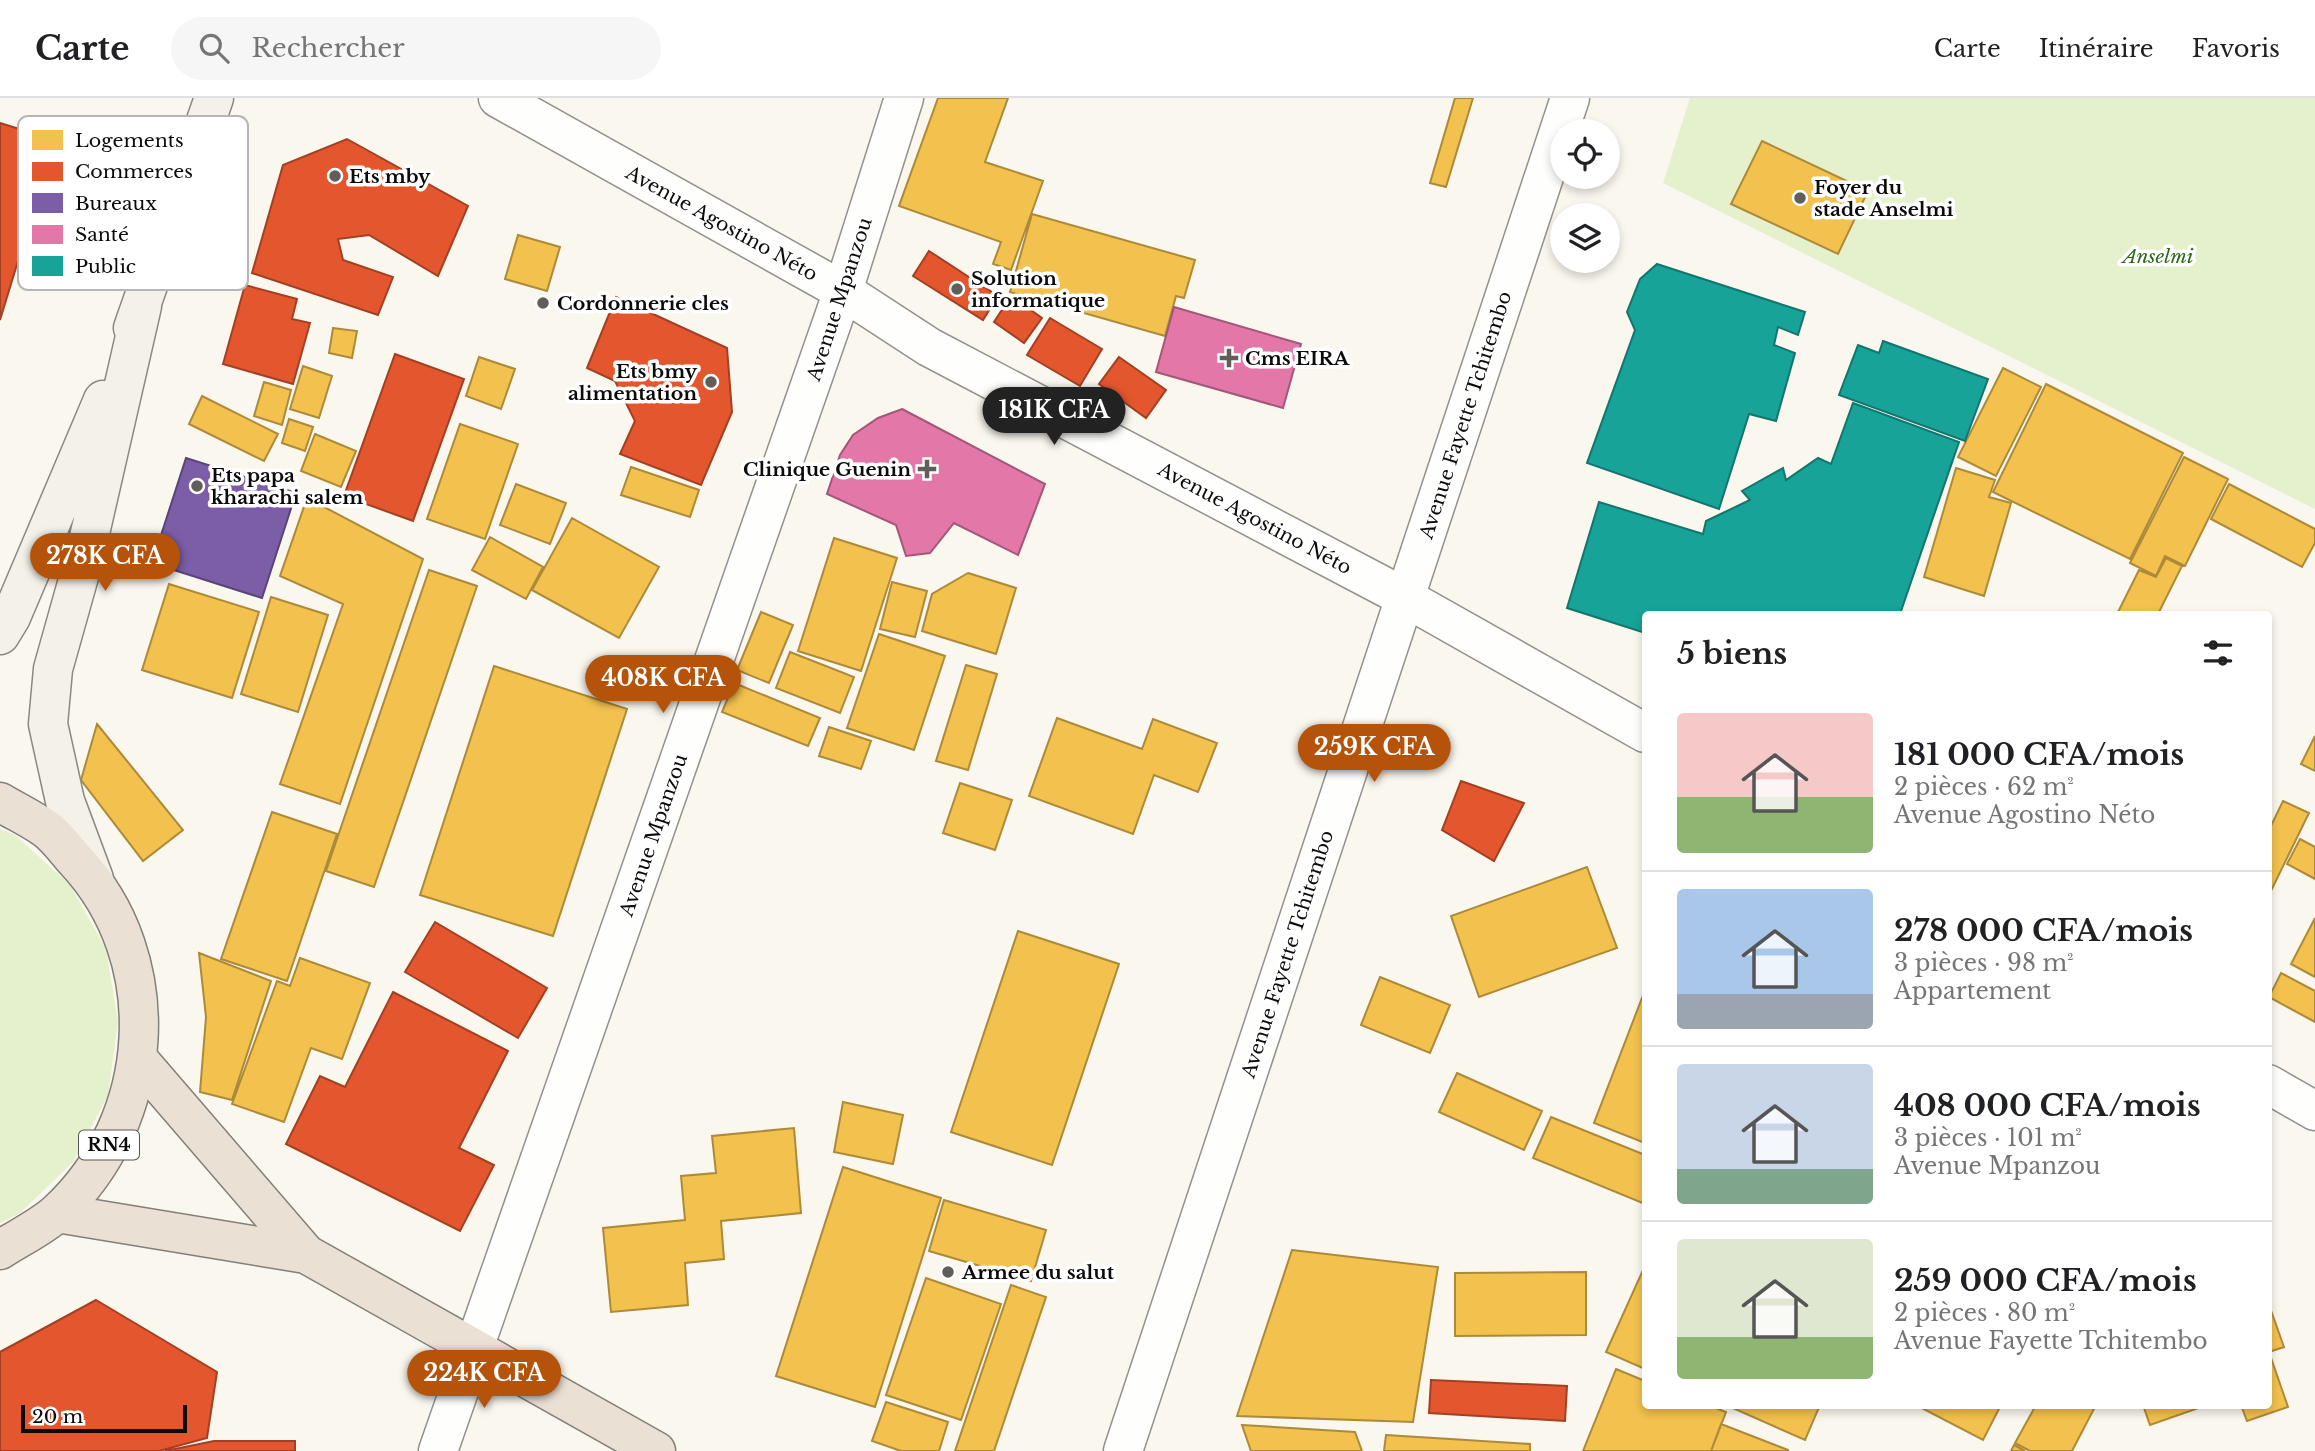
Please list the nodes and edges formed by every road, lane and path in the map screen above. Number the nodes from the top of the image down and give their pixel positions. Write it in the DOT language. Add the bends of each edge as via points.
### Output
graph roads {
  1 [pos="214,98"];
  2 [pos="498,98"];
  3 [pos="904,98"];
  4 [pos="1570,98"];
  5 [pos="208,116"];
  6 [pos="148,290"];
  7 [pos="843,290"];
  8 [pos="142,306"];
  9 [pos="1404,597"];
  10 [pos="0,635"];
  11 [pos="1642,731"];
  12 [pos="0,802"];
  13 [pos="95,881"];
  14 [pos="138,1059"];
  15 [pos="2272,1086"];
  16 [pos="2315,1111"];
  17 [pos="57,1213"];
  18 [pos="0,1250"];
  19 [pos="306,1254"];
  20 [pos="474,1349"];
  21 [pos="438,1451"];
  22 [pos="656,1451"];
  23 [pos="1124,1451"];
  1 -- 5 [label="main road"];
  2 -- 7 [label="street, Avenue Agostino Néto"];
  3 -- 7 [label="street, Avenue Mpanzou"];
  4 -- 9 [label="street, Avenue Fayette Tchitembo"];
  6 -- 8 [label="main road"];
  7 -- 9 [label="street, Avenue Agostino Néto" via="929,347"];
  7 -- 20 [label="street, Avenue Mpanzou"];
  8 -- 10 [label="main road"];
  8 -- 13 [label="main road" via="85,555 52,669 48,724 65,801"];
  9 -- 11 [label="street, Avenue Agostino Néto"];
  9 -- 23 [label="street, Avenue Fayette Tchitembo"];
  12 -- 13 [label="highway, RN4" via="47,830"];
  13 -- 14 [label="highway, RN4" via="124,936 139,996"];
  14 -- 17 [label="highway, RN4" via="124,1117 96,1168"];
  14 -- 19 [label="highway"];
  15 -- 16 [label="street"];
  17 -- 18 [label="highway, RN4"];
  17 -- 19 [label="highway"];
  19 -- 20 [label="highway"];
  20 -- 21 [label="street, Avenue Mpanzou"];
  20 -- 22 [label="highway"];
}
